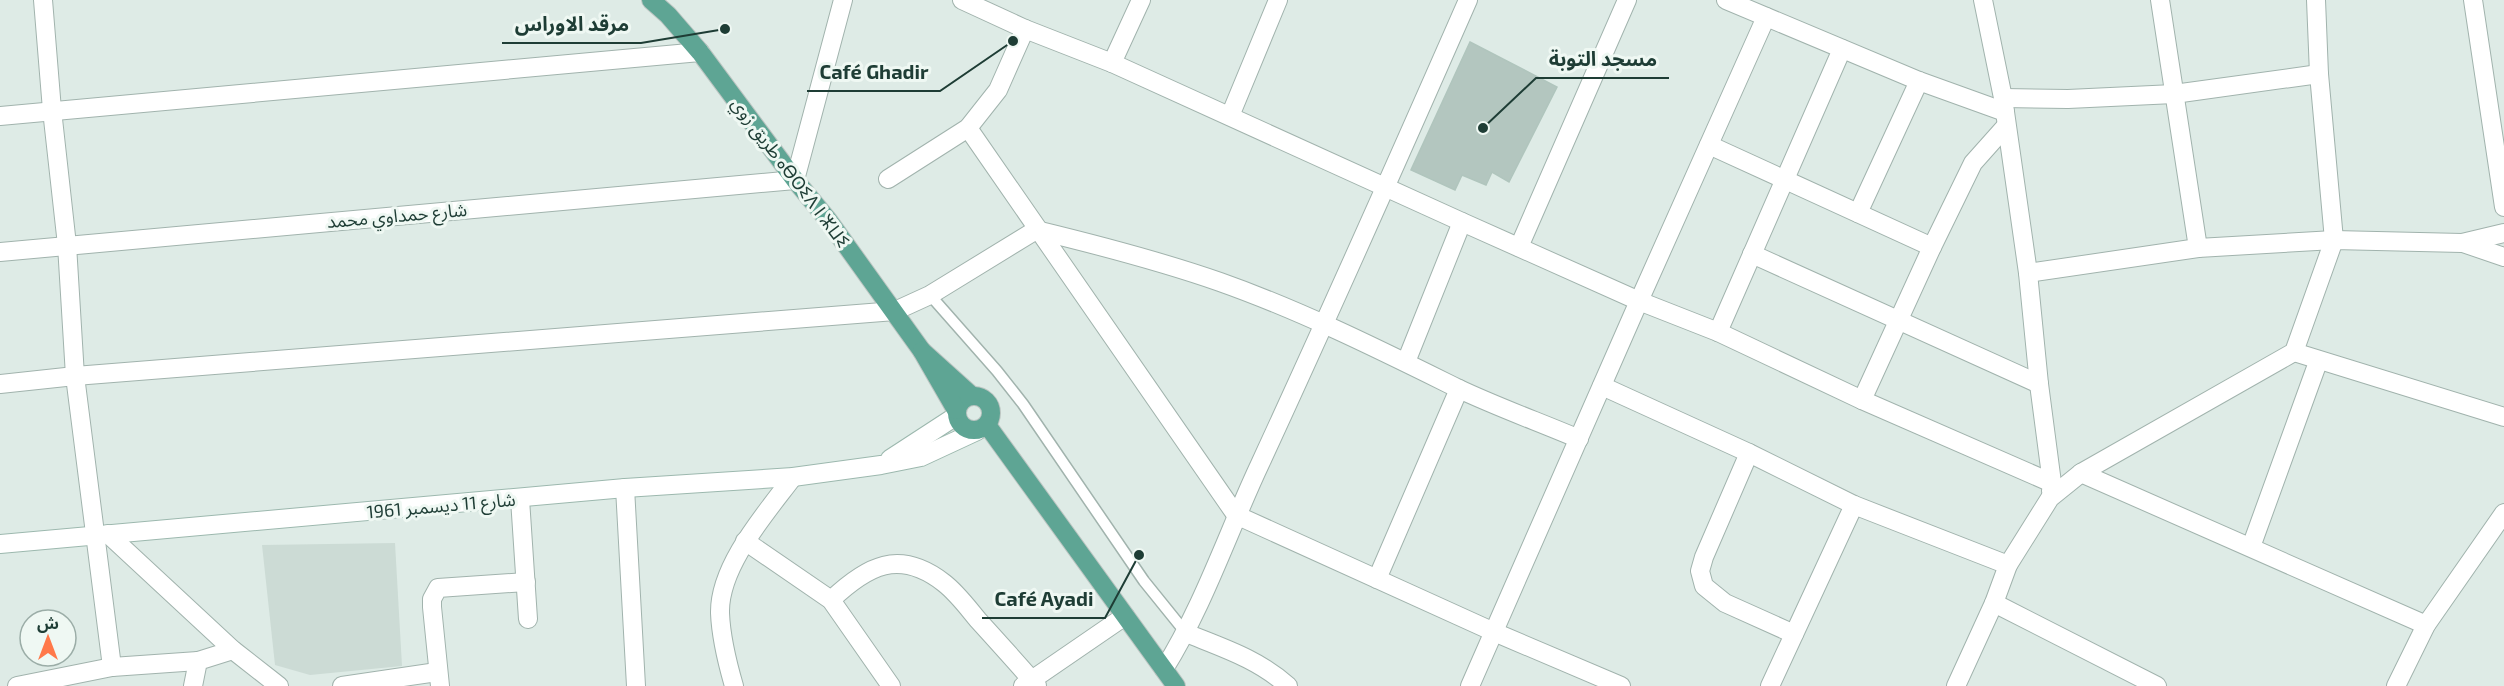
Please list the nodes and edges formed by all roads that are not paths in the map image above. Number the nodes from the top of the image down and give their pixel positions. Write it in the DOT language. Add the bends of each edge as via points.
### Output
graph roads {
  1 [pos="43,0"];
  2 [pos="651,0"];
  3 [pos="843,0"];
  4 [pos="1141,0"];
  5 [pos="1278,0"];
  6 [pos="1468,0"];
  7 [pos="1627,0"];
  8 [pos="1726,0"];
  9 [pos="1967,0"];
  10 [pos="2160,0"];
  11 [pos="2316,0"];
  12 [pos="2473,0"];
  13 [pos="971,2"];
  14 [pos="1984,4"];
  15 [pos="1763,10"];
  16 [pos="1025,29"];
  17 [pos="1842,49"];
  18 [pos="700,52"];
  19 [pos="1112,63"];
  20 [pos="2319,74"];
  21 [pos="1919,81"];
  22 [pos="2174,93"];
  23 [pos="52,110"];
  24 [pos="2005,112"];
  25 [pos="0,116"];
  26 [pos="1230,116"];
  27 [pos="968,128"];
  28 [pos="1709,145"];
  29 [pos="888,179"];
  30 [pos="1785,179"];
  31 [pos="795,180"];
  32 [pos="1386,187"];
  33 [pos="2504,207"];
  34 [pos="1858,213"];
  35 [pos="1462,222"];
  36 [pos="1036,230"];
  37 [pos="2504,233"];
  38 [pos="2334,240"];
  39 [pos="2462,243"];
  40 [pos="67,244"];
  41 [pos="1519,247"];
  42 [pos="1932,247"];
  43 [pos="2198,248"];
  44 [pos="0,252"];
  45 [pos="1752,255"];
  46 [pos="2504,257"];
  47 [pos="2028,273"];
  48 [pos="930,295"];
  49 [pos="1639,301"];
  50 [pos="894,311"];
  51 [pos="1898,320"];
  52 [pos="1324,325"];
  53 [pos="1718,332"];
  54 [pos="922,351"];
  55 [pos="2294,352"];
  56 [pos="1407,362"];
  57 [pos="2318,362"];
  58 [pos="75,376"];
  59 [pos="0,384"];
  60 [pos="2039,384"];
  61 [pos="1602,386"];
  62 [pos="1459,389"];
  63 [pos="972,396"];
  64 [pos="1862,400"];
  65 [pos="956,413"];
  66 [pos="2504,417"];
  67 [pos="982,428"];
  68 [pos="1579,439"];
  69 [pos="1749,453"];
  70 [pos="881,465"];
  71 [pos="2081,473"];
  72 [pos="793,477"];
  73 [pos="625,488"];
  74 [pos="2051,490"];
  75 [pos="520,499"];
  76 [pos="1854,505"];
  77 [pos="2504,513"];
  78 [pos="1236,515"];
  79 [pos="102,535"];
  80 [pos="745,542"];
  81 [pos="0,544"];
  82 [pos="2251,548"];
  83 [pos="2008,565"];
  84 [pos="1377,579"];
  85 [pos="526,582"];
  86 [pos="831,600"];
  87 [pos="1994,603"];
  88 [pos="1125,616"];
  89 [pos="528,619"];
  90 [pos="2426,625"];
  91 [pos="1494,632"];
  92 [pos="1186,633"];
  93 [pos="1794,634"];
  94 [pos="233,650"];
  95 [pos="198,661"];
  96 [pos="112,668"];
  97 [pos="1164,669"];
  98 [pos="438,679"];
  99 [pos="2133,681"];
  100 [pos="1030,684"];
  101 [pos="17,686"];
  102 [pos="193,686"];
  103 [pos="279,686"];
  104 [pos="342,686"];
  105 [pos="636,686"];
  106 [pos="734,686"];
  107 [pos="891,686"];
  108 [pos="1176,686"];
  109 [pos="1288,686"];
  110 [pos="1470,686"];
  111 [pos="1622,686"];
  112 [pos="1770,686"];
  113 [pos="1956,686"];
  114 [pos="2157,686"];
  115 [pos="2396,686"];
  1 -- 23 [label="street"];
  2 -- 18 [label="main road, طريق زوي ⴰⴱⵔⵉⴷ ⵏ ⵣⵡⵉ"];
  3 -- 31 [label="street"];
  4 -- 19 [label="street"];
  5 -- 26 [label="street"];
  6 -- 32 [label="street"];
  7 -- 41 [label="street"];
  8 -- 15 [label="street"];
  9 -- 14 [label="street"];
  10 -- 22 [label="street"];
  11 -- 20 [label="street"];
  12 -- 33 [label="street"];
  13 -- 16 [label="street"];
  14 -- 24 [label="street"];
  15 -- 17 [label="street"];
  15 -- 28 [label="street"];
  16 -- 19 [label="street"];
  16 -- 27 [label="street" via="998,90"];
  17 -- 21 [label="street"];
  17 -- 30 [label="street"];
  18 -- 23 [label="street"];
  18 -- 31 [label="main road, طريق زوي ⴰⴱⵔⵉⴷ ⵏ ⵣⵡⵉ"];
  19 -- 26 [label="street"];
  20 -- 22 [label="street"];
  20 -- 38 [label="street"];
  21 -- 24 [label="street"];
  21 -- 34 [label="street"];
  22 -- 24 [label="street" via="2068,99"];
  22 -- 43 [label="street"];
  23 -- 25 [label="street"];
  23 -- 40 [label="street"];
  24 -- 42 [label="street" via="1973,163"];
  24 -- 47 [label="street"];
  26 -- 32 [label="street"];
  27 -- 29 [label="street"];
  27 -- 36 [label="street"];
  28 -- 30 [label="street"];
  28 -- 49 [label="street"];
  30 -- 34 [label="street"];
  30 -- 45 [label="street"];
  31 -- 40 [label="street, شارع حمداوي محمد"];
  31 -- 50 [label="main road, طريق زوي ⴰⴱⵔⵉⴷ ⵏ ⵣⵡⵉ"];
  32 -- 35 [label="street"];
  32 -- 52 [label="street"];
  34 -- 42 [label="street"];
  35 -- 41 [label="street"];
  35 -- 56 [label="street"];
  36 -- 48 [label="street"];
  36 -- 52 [label="street" via="1115,249 1221,283"];
  36 -- 78 [label="street"];
  37 -- 39 [label="street"];
  38 -- 39 [label="street"];
  38 -- 43 [label="street"];
  38 -- 55 [label="street"];
  39 -- 46 [label="street"];
  40 -- 44 [label="street, شارع حمداوي محمد"];
  40 -- 58 [label="street"];
  41 -- 49 [label="street"];
  42 -- 51 [label="street"];
  43 -- 47 [label="street"];
  45 -- 51 [label="street"];
  45 -- 53 [label="street"];
  47 -- 60 [label="street"];
  48 -- 50 [label="street"];
  48 -- 92 [label="lane" via="1023,404 1144,581"];
  49 -- 53 [label="street"];
  49 -- 61 [label="street"];
  50 -- 54 [label="main road, طريق زوي ⴰⴱⵔⵉⴷ ⵏ ⵣⵡⵉ"];
  50 -- 58 [label="street"];
  51 -- 60 [label="street"];
  51 -- 64 [label="street"];
  52 -- 56 [label="street"];
  52 -- 78 [label="street"];
  53 -- 64 [label="street"];
  54 -- 63 [label="main road"];
  54 -- 65 [label="main road"];
  55 -- 57 [label="street"];
  55 -- 71 [label="street"];
  56 -- 62 [label="street"];
  57 -- 66 [label="street"];
  57 -- 82 [label="street"];
  58 -- 59 [label="street"];
  58 -- 79 [label="street"];
  60 -- 74 [label="street"];
  61 -- 68 [label="street"];
  61 -- 69 [label="street"];
  62 -- 68 [label="street"];
  62 -- 84 [label="street"];
  63 -- 65 [label="main road" via="962,401"];
  63 -- 67 [label="main road" via="984,399 990,409 991,415"];
  64 -- 74 [label="street"];
  65 -- 67 [label="main road" via="966,429"];
  65 -- 70 [label="street"];
  67 -- 70 [label="street, شارع 11 ديسمبر 1961" via="921,457"];
  67 -- 88 [label="main road"];
  68 -- 91 [label="street"];
  69 -- 76 [label="street"];
  69 -- 93 [label="street" via="1700,571 1704,586 1725,603"];
  70 -- 72 [label="street, شارع 11 ديسمبر 1961"];
  71 -- 74 [label="street"];
  71 -- 82 [label="street"];
  72 -- 73 [label="street, شارع 11 ديسمبر 1961"];
  72 -- 80 [label="street"];
  73 -- 75 [label="street, شارع 11 ديسمبر 1961"];
  73 -- 105 [label="street"];
  74 -- 83 [label="street"];
  75 -- 79 [label="street, شارع 11 ديسمبر 1961"];
  75 -- 85 [label="street"];
  76 -- 83 [label="street"];
  76 -- 93 [label="street"];
  77 -- 90 [label="street"];
  78 -- 84 [label="street"];
  78 -- 92 [label="street"];
  79 -- 81 [label="street, شارع 11 ديسمبر 1961"];
  79 -- 94 [label="street"];
  79 -- 96 [label="street"];
  80 -- 86 [label="street"];
  80 -- 106 [label="street" via="728,579 720,613"];
  82 -- 90 [label="street"];
  83 -- 87 [label="street"];
  84 -- 91 [label="street"];
  85 -- 89 [label="street"];
  85 -- 98 [label="street" via="438,588 432,607"];
  86 -- 100 [label="street" via="860,574 878,567 900,564 924,570 946,584"];
  86 -- 107 [label="street"];
  87 -- 99 [label="street"];
  87 -- 113 [label="street"];
  88 -- 97 [label="main road"];
  88 -- 100 [label="street"];
  90 -- 115 [label="street"];
  91 -- 110 [label="street"];
  91 -- 111 [label="street"];
  92 -- 97 [label="street"];
  92 -- 109 [label="street" via="1249,658"];
  93 -- 112 [label="street"];
  94 -- 95 [label="street"];
  94 -- 103 [label="street"];
  95 -- 96 [label="street"];
  95 -- 102 [label="street"];
  96 -- 101 [label="street"];
  97 -- 108 [label="main road"];
  98 -- 104 [label="street"];
  99 -- 114 [label="street"];
}
